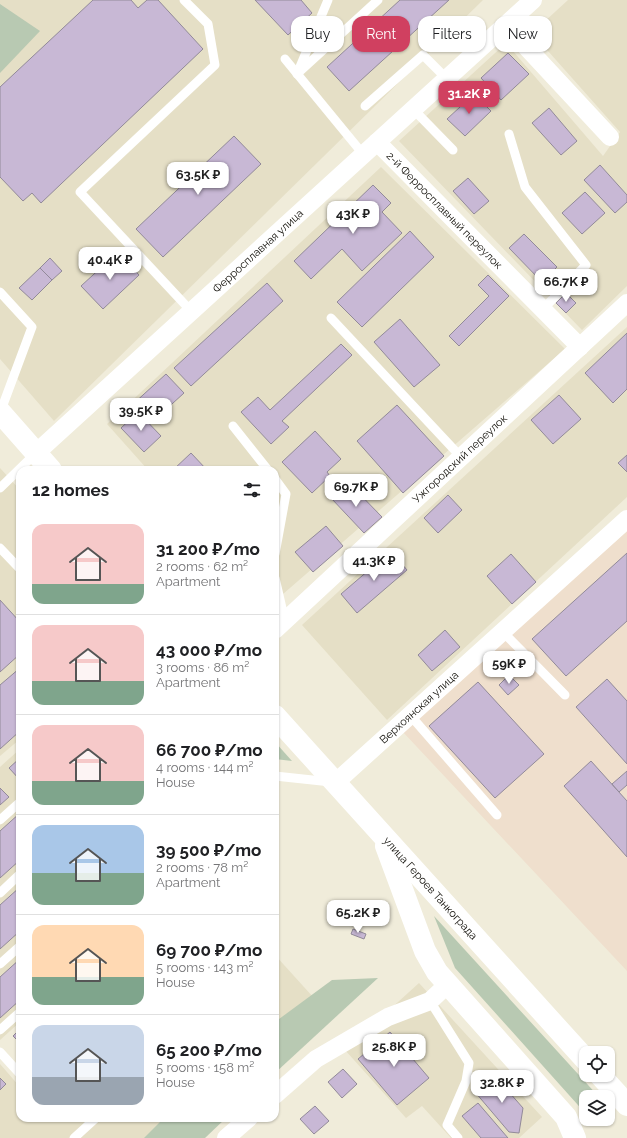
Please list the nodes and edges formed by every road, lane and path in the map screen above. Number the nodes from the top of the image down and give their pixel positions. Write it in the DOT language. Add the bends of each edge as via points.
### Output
graph roads {
  1 [pos="184,0"];
  2 [pos="328,0"];
  3 [pos="378,0"];
  4 [pos="533,0"];
  5 [pos="516,16"];
  6 [pos="494,36"];
  7 [pos="531,52"];
  8 [pos="285,59"];
  9 [pos="297,74"];
  10 [pos="446,78"];
  11 [pos="365,106"];
  12 [pos="413,109"];
  13 [pos="509,134"];
  14 [pos="610,137"];
  15 [pos="377,142"];
  16 [pos="453,150"];
  17 [pos="363,154"];
  18 [pos="0,292"];
  19 [pos="627,303"];
  20 [pos="542,309"];
  21 [pos="191,311"];
  22 [pos="331,318"];
  23 [pos="580,347"];
  24 [pos="0,412"];
  25 [pos="233,426"];
  26 [pos="36,453"];
  27 [pos="461,457"];
  28 [pos="23,466"];
  29 [pos="48,466"];
  30 [pos="265,466"];
  31 [pos="16,472"];
  32 [pos="279,484"];
  33 [pos="0,488"];
  34 [pos="627,519"];
  35 [pos="279,532"];
  36 [pos="0,548"];
  37 [pos="16,565"];
  38 [pos="280,625"];
  39 [pos="502,631"];
  40 [pos="564,694"];
  41 [pos="410,715"];
  42 [pos="279,720"];
  43 [pos="279,776"];
  44 [pos="335,783"];
  45 [pos="16,806"];
  46 [pos="497,815"];
  47 [pos="0,820"];
  48 [pos="382,835"];
  49 [pos="16,878"];
  50 [pos="0,892"];
  51 [pos="16,950"];
  52 [pos="0,964"];
  53 [pos="448,984"];
  54 [pos="430,1001"];
  55 [pos="16,1016"];
  56 [pos="0,1030"];
  57 [pos="0,1052"];
  58 [pos="579,1052"];
  59 [pos="16,1070"];
  60 [pos="606,1082"];
  61 [pos="279,1091"];
  62 [pos="627,1105"];
  63 [pos="92,1122"];
  64 [pos="244,1122"];
  65 [pos="74,1138"];
  66 [pos="226,1138"];
  67 [pos="458,1138"];
  68 [pos="575,1138"];
  1 -- 21 [label="lane" via="208,24 215,65 80,192"];
  2 -- 9 [label="lane"];
  3 -- 9 [label="lane"];
  4 -- 5 [label="street, Ферросплавная улица"];
  6 -- 10 [label="street, Ферросплавная улица"];
  7 -- 14 [label="street"];
  8 -- 9 [label="lane"];
  9 -- 17 [label="lane"];
  10 -- 11 [label="lane" via="423,55"];
  10 -- 12 [label="street, Ферросплавная улица"];
  12 -- 15 [label="street, Ферросплавная улица"];
  12 -- 16 [label="lane"];
  13 -- 20 [label="lane" via="525,187 586,265"];
  15 -- 17 [label="street, Ферросплавная улица"];
  15 -- 20 [label="street, 2-й Ферросплавный переулок"];
  17 -- 21 [label="street, Ферросплавная улица"];
  18 -- 24 [label="lane" via="32,327"];
  19 -- 23 [label="street, Ужгородский переулок"];
  20 -- 23 [label="street, 2-й Ферросплавный переулок"];
  21 -- 26 [label="street, Ферросплавная улица"];
  22 -- 27 [label="lane"];
  23 -- 27 [label="street, Ужгородский переулок"];
  24 -- 26 [label="main road"];
  25 -- 30 [label="lane"];
  26 -- 28 [label="lane"];
  26 -- 29 [label="main road"];
  27 -- 38 [label="street, Ужгородский переулок"];
  31 -- 33 [label="lane"];
  32 -- 35 [label="lane" via="286,494"];
  34 -- 39 [label="street, Верхоянская улица"];
  36 -- 37 [label="lane"];
  39 -- 40 [label="lane"];
  39 -- 41 [label="street, Верхоянская улица"];
  41 -- 44 [label="street, Верхоянская улица"];
  41 -- 46 [label="lane"];
  42 -- 44 [label="main road, улица Героев Танкограда"];
  43 -- 44 [label="lane"];
  44 -- 48 [label="main road, улица Героев Танкограда"];
  45 -- 47 [label="lane"];
  48 -- 53 [label="main road" via="425,951 437,972"];
  48 -- 58 [label="main road, улица Героев Танкограда"];
  49 -- 50 [label="lane"];
  51 -- 52 [label="lane"];
  53 -- 54 [label="street"];
  53 -- 68 [label="main road" via="566,1117"];
  54 -- 61 [label="street" via="388,1017 316,1059"];
  54 -- 67 [label="lane" via="469,1063 466,1081 447,1125"];
  55 -- 56 [label="lane"];
  57 -- 59 [label="lane"];
  60 -- 62 [label="main road"];
  63 -- 65 [label="lane"];
  64 -- 66 [label="street"];
}
